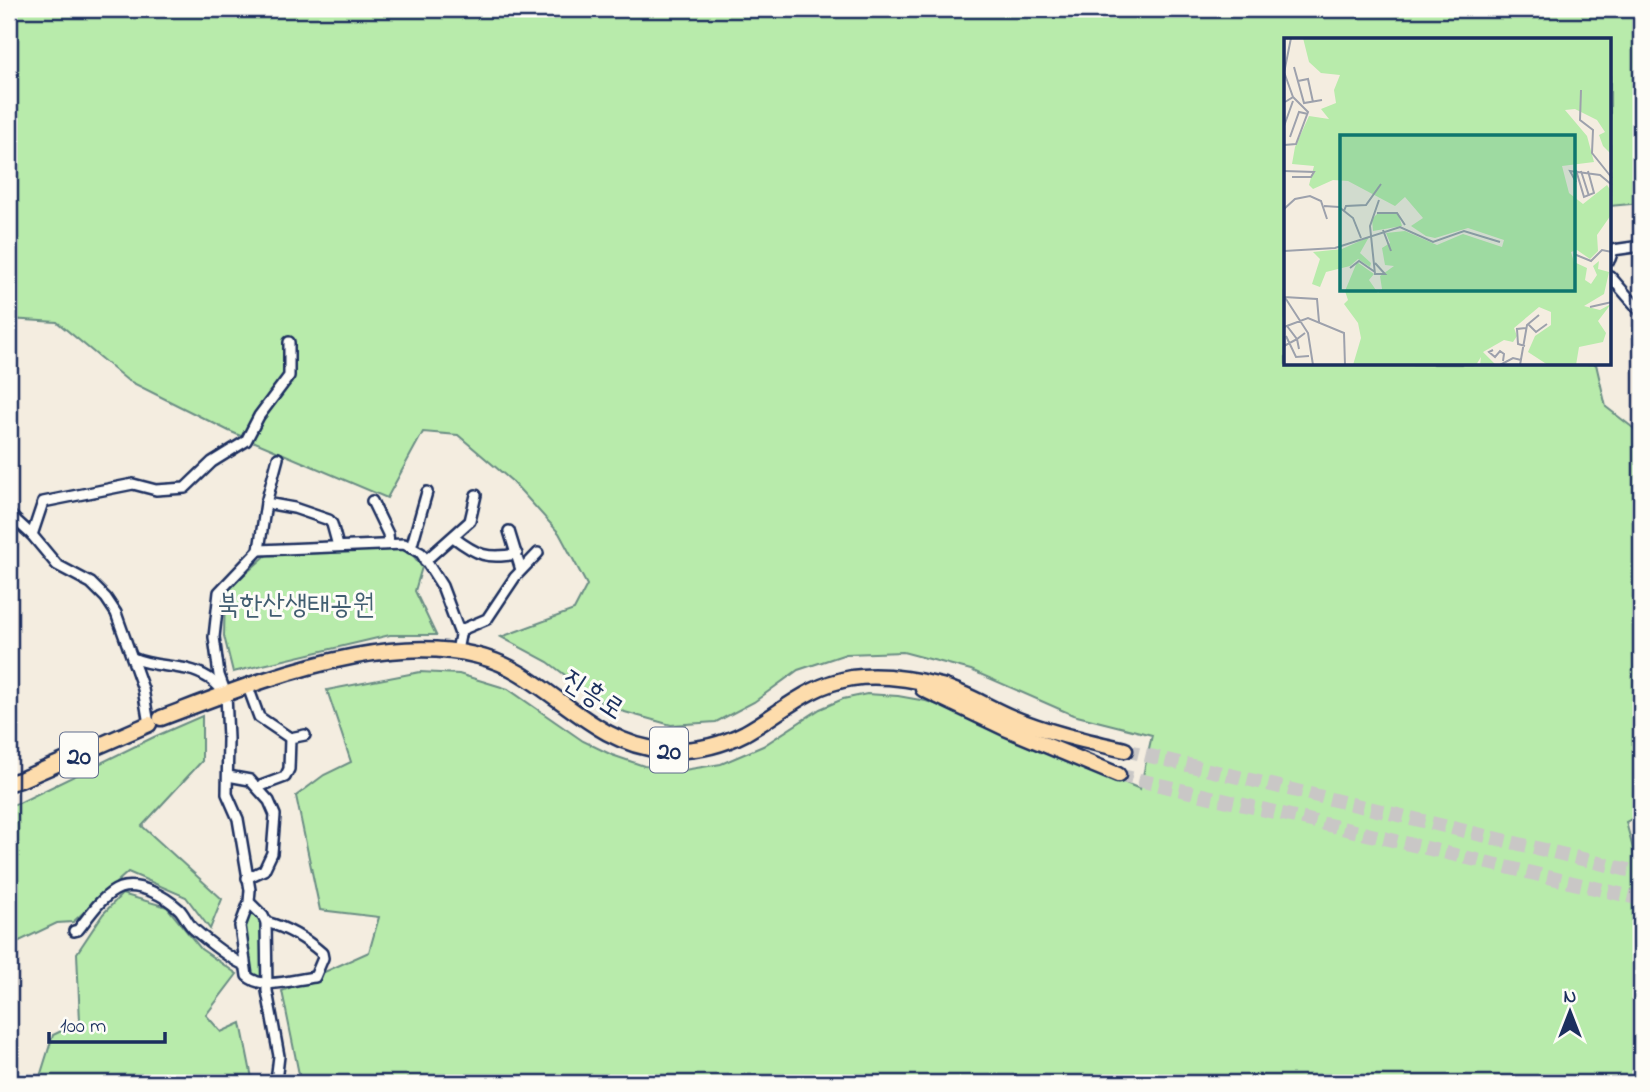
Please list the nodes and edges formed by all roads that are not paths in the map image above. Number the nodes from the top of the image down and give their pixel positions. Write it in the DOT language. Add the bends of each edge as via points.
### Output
graph roads {
  1 [pos="1641,246"];
  2 [pos="1612,253"];
  3 [pos="1612,278"];
  4 [pos="1641,312"];
  5 [pos="289,342"];
  6 [pos="278,458"];
  7 [pos="427,492"];
  8 [pos="476,495"];
  9 [pos="372,501"];
  10 [pos="266,503"];
  11 [pos="9,514"];
  12 [pos="509,531"];
  13 [pos="32,535"];
  14 [pos="453,537"];
  15 [pos="389,544"];
  16 [pos="338,546"];
  17 [pos="411,548"];
  18 [pos="259,550"];
  19 [pos="517,554"];
  20 [pos="538,554"];
  21 [pos="425,561"];
  22 [pos="522,570"];
  23 [pos="460,634"];
  24 [pos="457,651"];
  25 [pos="133,658"];
  26 [pos="906,680"];
  27 [pos="248,687"];
  28 [pos="226,694"];
  29 [pos="155,721"];
  30 [pos="305,735"];
  31 [pos="290,738"];
  32 [pos="1125,750"];
  33 [pos="1118,775"];
  34 [pos="228,776"];
  35 [pos="9,783"];
  36 [pos="258,787"];
  37 [pos="247,878"];
  38 [pos="249,902"];
  39 [pos="266,922"];
  40 [pos="74,931"];
  41 [pos="244,965"];
  42 [pos="267,984"];
  43 [pos="276,1081"];
  1 -- 2 [label="street"];
  3 -- 4 [label="street"];
  5 -- 13 [label="street" via="289,376 246,441 212,462 185,488 156,490 133,484 43,502"];
  6 -- 10 [label="street"];
  7 -- 17 [label="street"];
  8 -- 14 [label="street" via="470,521"];
  9 -- 15 [label="street"];
  10 -- 16 [label="street" via="329,520"];
  10 -- 18 [label="street"];
  11 -- 13 [label="street"];
  12 -- 19 [label="street"];
  13 -- 25 [label="street" via="57,565 90,583 106,598"];
  14 -- 19 [label="street" via="492,558"];
  14 -- 21 [label="street"];
  15 -- 16 [label="street"];
  15 -- 17 [label="street"];
  16 -- 18 [label="street"];
  17 -- 21 [label="street"];
  18 -- 28 [label="street" via="219,592 214,638"];
  19 -- 22 [label="street"];
  20 -- 22 [label="street"];
  21 -- 23 [label="street" via="443,586"];
  22 -- 23 [label="street" via="487,619"];
  23 -- 24 [label="street"];
  24 -- 26 [label="main road, 진흥로 / 20" via="519,672 618,739 664,750 727,741 824,684 864,677"];
  24 -- 27 [label="main road, 진흥로 / 20" via="373,654"];
  25 -- 28 [label="street" via="197,672"];
  25 -- 29 [label="street"];
  26 -- 32 [label="main road, 진흥로 / 20" via="942,687 1055,733"];
  26 -- 33 [label="main road, 진흥로 / 20"];
  27 -- 28 [label="main road, 진흥로 / 20"];
  27 -- 31 [label="street" via="258,717"];
  28 -- 29 [label="main road, 진흥로 / 20"];
  28 -- 34 [label="street"];
  29 -- 35 [label="main road, 진흥로 / 20"];
  30 -- 31 [label="street"];
  31 -- 36 [label="street" via="285,778"];
  34 -- 36 [label="street" via="250,780"];
  34 -- 37 [label="street" via="227,794 238,818"];
  36 -- 37 [label="street" via="275,815 272,853 264,870"];
  37 -- 38 [label="street"];
  38 -- 39 [label="street"];
  38 -- 41 [label="street" via="240,926"];
  39 -- 42 [label="street"];
  39 -- 42 [label="street" via="308,941 323,958 315,977"];
  40 -- 41 [label="street" via="107,896 135,886 161,895 180,910 193,929"];
  41 -- 42 [label="street" via="252,981"];
  42 -- 43 [label="street" via="278,1041"];
}
